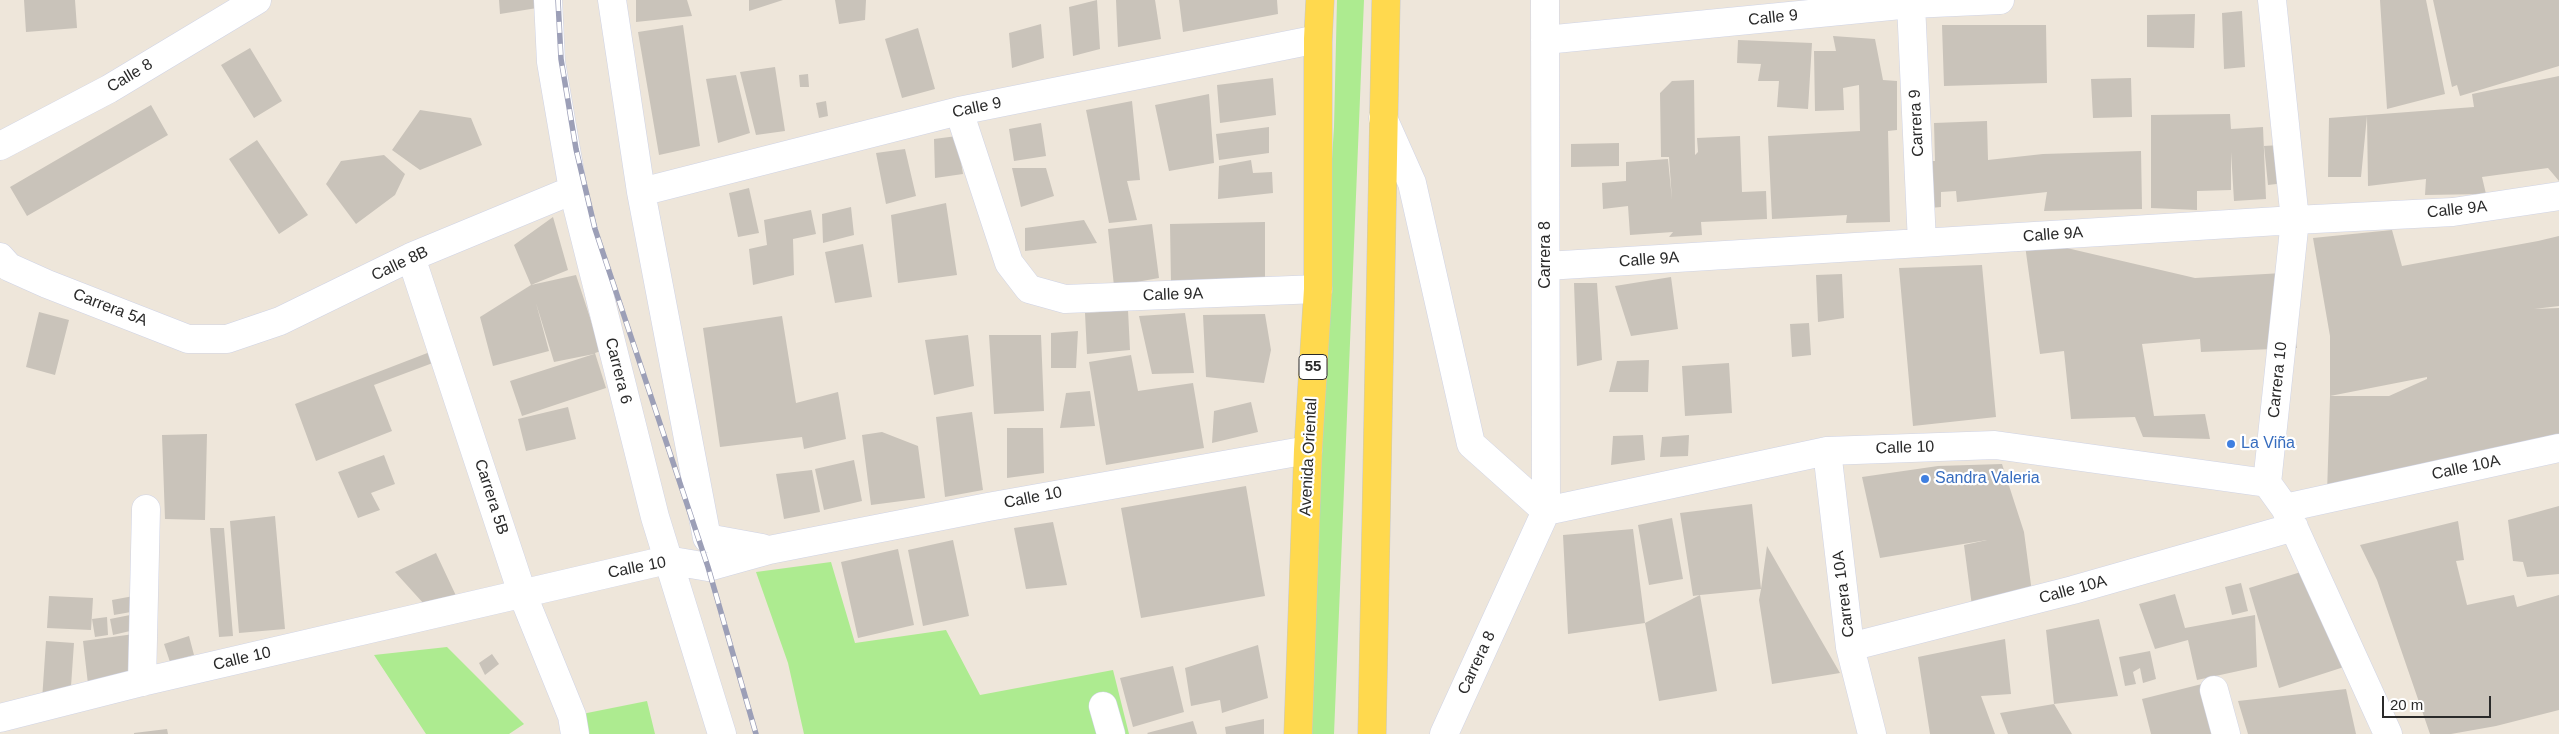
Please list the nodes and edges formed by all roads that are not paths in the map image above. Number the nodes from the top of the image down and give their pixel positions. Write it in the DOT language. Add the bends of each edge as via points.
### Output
graph roads {
  1 [pos="257,0"];
  2 [pos="548,0"];
  3 [pos="612,0"];
  4 [pos="1320,0"];
  5 [pos="1386,0"];
  6 [pos="1545,0"];
  7 [pos="2000,0"];
  8 [pos="2272,0"];
  9 [pos="1911,4"];
  10 [pos="1318,39"];
  11 [pos="1545,40"];
  12 [pos="960,111"];
  13 [pos="1383,118"];
  14 [pos="0,146"];
  15 [pos="573,190"];
  16 [pos="641,192"];
  17 [pos="2559,196"];
  18 [pos="2295,220"];
  19 [pos="1922,243"];
  20 [pos="0,257"];
  21 [pos="411,257"];
  22 [pos="1546,266"];
  23 [pos="1318,289"];
  24 [pos="227,339"];
  25 [pos="2559,448"];
  26 [pos="1308,450"];
  27 [pos="1827,451"];
  28 [pos="2267,483"];
  29 [pos="146,509"];
  30 [pos="1546,510"];
  31 [pos="2289,517"];
  32 [pos="769,550"];
  33 [pos="667,560"];
  34 [pos="522,593"];
  35 [pos="1850,647"];
  36 [pos="142,682"];
  37 [pos="2214,690"];
  38 [pos="1103,706"];
  39 [pos="0,718"];
  40 [pos="575,734"];
  41 [pos="722,734"];
  42 [pos="1111,734"];
  43 [pos="1298,734"];
  44 [pos="1372,734"];
  45 [pos="1444,734"];
  46 [pos="1872,734"];
  47 [pos="2226,734"];
  48 [pos="2388,734"];
  1 -- 14 [label="street, Calle 8" via="109,90"];
  2 -- 15 [label="street, Carrera 6" via="551,62"];
  3 -- 16 [label="street"];
  4 -- 10 [label="main road, Avenida Oriental / 55"];
  5 -- 13 [label="main road"];
  6 -- 11 [label="street, Carrera 8"];
  7 -- 9 [label="street, Calle 9"];
  8 -- 18 [label="street, Carrera 10"];
  9 -- 11 [label="street, Calle 9"];
  9 -- 19 [label="street, Carrera 9"];
  10 -- 12 [label="street, Calle 9"];
  10 -- 23 [label="main road, Avenida Oriental / 55"];
  11 -- 22 [label="street, Carrera 8"];
  12 -- 16 [label="street, Calle 9"];
  12 -- 23 [label="street, Calle 9A" via="1009,263 1029,289 1065,299"];
  13 -- 30 [label="street" via="1412,183 1471,444"];
  13 -- 44 [label="main road"];
  15 -- 21 [label="street, Calle 8B"];
  15 -- 33 [label="street, Carrera 6"];
  16 -- 32 [label="street" via="707,538"];
  17 -- 18 [label="street, Calle 9A" via="2453,212"];
  18 -- 19 [label="street, Calle 9A"];
  18 -- 28 [label="street, Carrera 10"];
  19 -- 22 [label="street, Calle 9A"];
  20 -- 24 [label="street, Carrera 5A" via="24,274 188,339"];
  21 -- 24 [label="street, Calle 8B" via="280,321"];
  21 -- 34 [label="street, Carrera 5B"];
  22 -- 30 [label="street, Carrera 8"];
  23 -- 26 [label="main road, Avenida Oriental / 55"];
  25 -- 31 [label="street, Calle 10A"];
  26 -- 32 [label="street, Calle 10" via="1144,477"];
  26 -- 43 [label="main road, Avenida Oriental / 55"];
  27 -- 28 [label="street, Calle 10" via="1995,445"];
  27 -- 30 [label="street, Calle 10"];
  27 -- 35 [label="street, Carrera 10A"];
  28 -- 31 [label="street"];
  29 -- 36 [label="street"];
  30 -- 45 [label="street, Carrera 8"];
  31 -- 35 [label="street, Calle 10A" via="2073,590"];
  31 -- 48 [label="street"];
  32 -- 33 [label="street, Calle 10" via="708,567"];
  33 -- 34 [label="street, Calle 10"];
  33 -- 41 [label="street, Carrera 6"];
  34 -- 36 [label="street, Calle 10"];
  34 -- 40 [label="street, Carrera 5B" via="572,716"];
  35 -- 46 [label="street, Carrera 10A"];
  36 -- 39 [label="street, Calle 10"];
  37 -- 47 [label="street"];
  38 -- 42 [label="street"];
}
